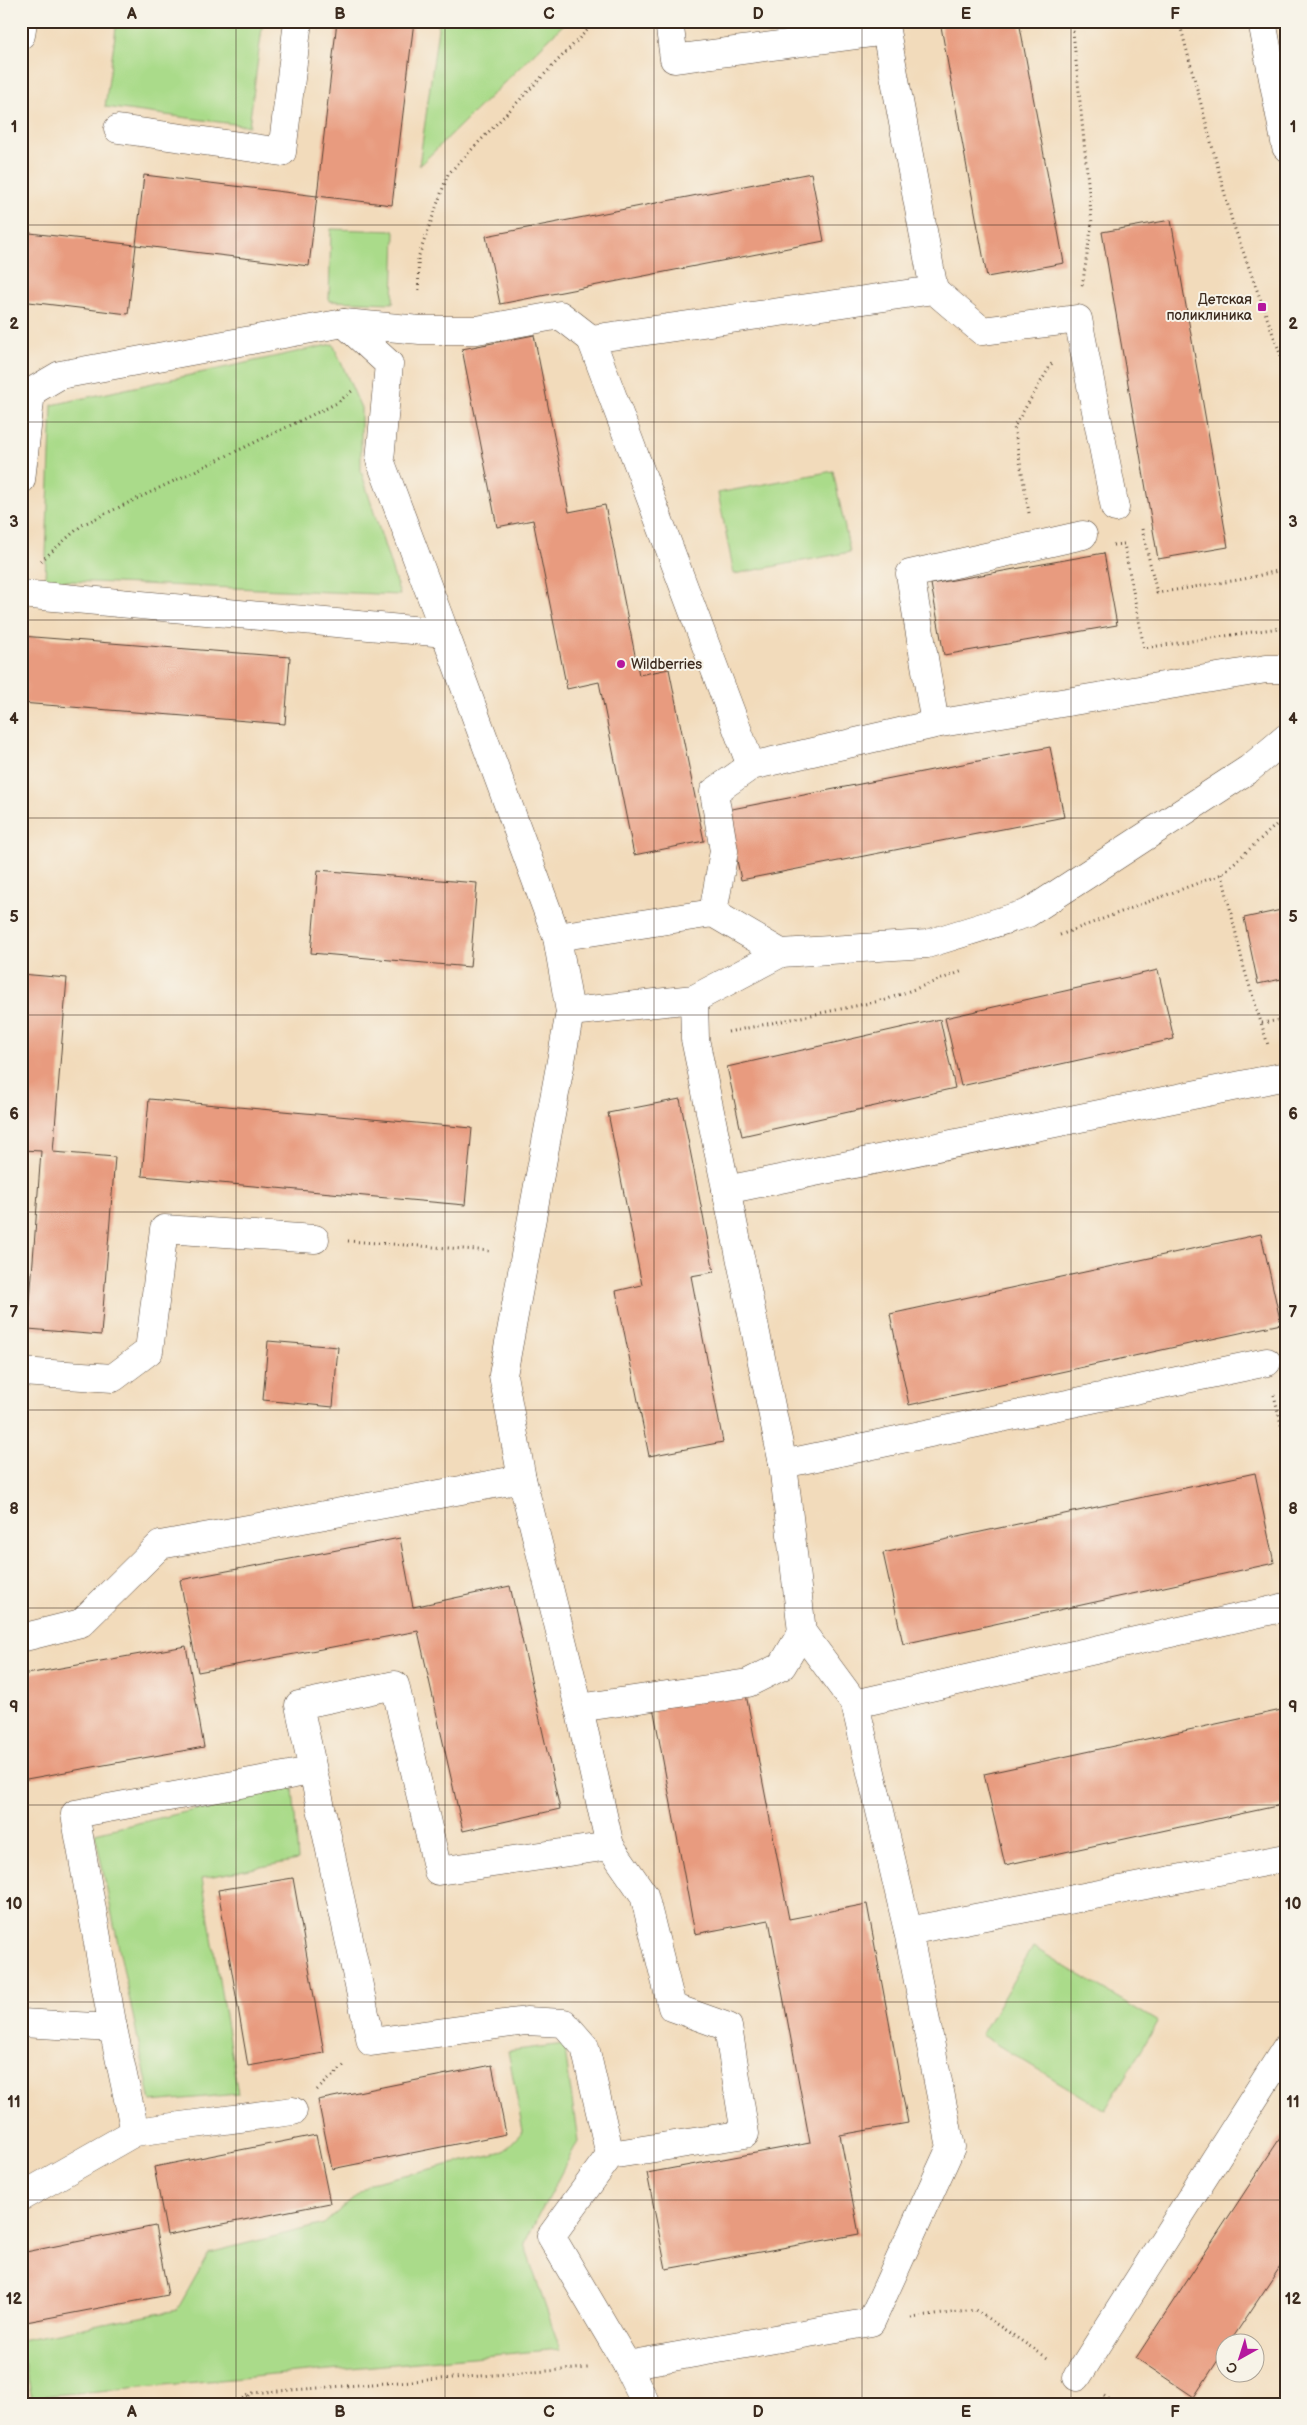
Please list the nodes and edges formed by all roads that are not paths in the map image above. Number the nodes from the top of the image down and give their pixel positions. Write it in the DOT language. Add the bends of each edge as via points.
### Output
graph roads {
  1 [pos="23,21"];
  2 [pos="298,21"];
  3 [pos="668,21"];
  4 [pos="1262,21"];
  5 [pos="21,35"];
  6 [pos="118,129"];
  7 [pos="1286,147"];
  8 [pos="934,290"];
  9 [pos="344,323"];
  10 [pos="591,339"];
  11 [pos="26,392"];
  12 [pos="21,480"];
  13 [pos="1115,508"];
  14 [pos="1083,535"];
  15 [pos="21,594"];
  16 [pos="445,633"];
  17 [pos="1286,669"];
  18 [pos="935,724"];
  19 [pos="1286,738"];
  20 [pos="752,766"];
  21 [pos="712,913"];
  22 [pos="557,937"];
  23 [pos="781,953"];
  24 [pos="694,999"];
  25 [pos="570,1012"];
  26 [pos="1282,1077"];
  27 [pos="726,1190"];
  28 [pos="315,1239"];
  29 [pos="1267,1362"];
  30 [pos="21,1372"];
  31 [pos="783,1464"];
  32 [pos="522,1479"];
  33 [pos="1286,1607"];
  34 [pos="802,1632"];
  35 [pos="21,1638"];
  36 [pos="855,1704"];
  37 [pos="579,1708"];
  38 [pos="311,1771"];
  39 [pos="610,1846"];
  40 [pos="1286,1858"];
  41 [pos="908,1931"];
  42 [pos="21,2023"];
  43 [pos="113,2028"];
  44 [pos="1286,2048"];
  45 [pos="293,2111"];
  46 [pos="135,2132"];
  47 [pos="610,2155"];
  48 [pos="21,2197"];
  49 [pos="627,2365"];
  50 [pos="1077,2377"];
  51 [pos="646,2404"];
  1 -- 5 [label="street"];
  2 -- 6 [label="street" via="282,152"];
  3 -- 8 [label="street" via="674,59 886,31"];
  4 -- 7 [label="street"];
  8 -- 10 [label="street"];
  8 -- 13 [label="street" via="982,331 1078,319"];
  9 -- 10 [label="street" via="420,330 477,330 560,316"];
  9 -- 11 [label="street" via="60,376"];
  9 -- 16 [label="street" via="388,364 380,460"];
  10 -- 20 [label="street"];
  11 -- 12 [label="street"];
  14 -- 18 [label="street" via="910,574"];
  15 -- 16 [label="street"];
  16 -- 22 [label="street"];
  17 -- 18 [label="street" via="1266,669"];
  18 -- 20 [label="street"];
  19 -- 23 [label="street" via="1249,769 1028,913 927,944"];
  20 -- 21 [label="street" via="714,792 724,851"];
  21 -- 22 [label="street"];
  21 -- 23 [label="street"];
  22 -- 25 [label="street"];
  23 -- 24 [label="street"];
  24 -- 25 [label="street"];
  24 -- 27 [label="street" via="695,1038"];
  25 -- 32 [label="street" via="504,1375"];
  26 -- 27 [label="street"];
  27 -- 31 [label="street"];
  28 -- 30 [label="street" via="164,1229 149,1351 113,1378"];
  29 -- 31 [label="street"];
  31 -- 34 [label="street"];
  32 -- 35 [label="street" via="160,1545 81,1623"];
  32 -- 37 [label="street"];
  33 -- 36 [label="street"];
  34 -- 36 [label="street"];
  34 -- 37 [label="street" via="782,1666 748,1683"];
  36 -- 41 [label="street"];
  37 -- 39 [label="street"];
  38 -- 39 [label="street" via="299,1705 395,1685 438,1871"];
  38 -- 43 [label="street" via="75,1814"];
  38 -- 47 [label="street" via="371,2042 526,2021 564,2023 585,2047"];
  39 -- 47 [label="street" via="644,1895 672,2008 728,2027 745,2134"];
  40 -- 41 [label="street"];
  41 -- 49 [label="street" via="951,2147 871,2322"];
  42 -- 43 [label="street"];
  43 -- 46 [label="street"];
  44 -- 50 [label="street"];
  45 -- 46 [label="street"];
  46 -- 48 [label="street"];
  47 -- 49 [label="street" via="551,2236"];
  49 -- 51 [label="street"];
}
